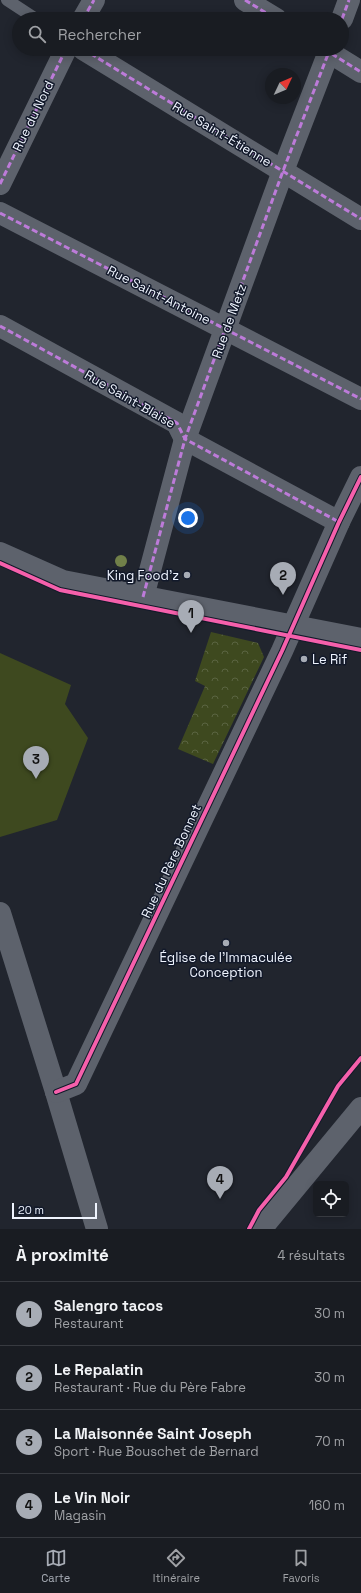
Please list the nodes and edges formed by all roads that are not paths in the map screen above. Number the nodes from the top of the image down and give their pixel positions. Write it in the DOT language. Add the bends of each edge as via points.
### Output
graph roads {
  1 [pos="7,0"];
  2 [pos="94,0"];
  3 [pos="245,0"];
  4 [pos="349,0"];
  5 [pos="25,12"];
  6 [pos="87,12"];
  7 [pos="265,12"];
  8 [pos="345,12"];
  9 [pos="63,56"];
  10 [pos="94,56"];
  11 [pos="326,56"];
  12 [pos="337,56"];
  13 [pos="361,72"];
  14 [pos="283,171"];
  15 [pos="0,184"];
  16 [pos="0,213"];
  17 [pos="361,220"];
  18 [pos="0,326"];
  19 [pos="226,330"];
  20 [pos="361,399"];
  21 [pos="186,439"];
  22 [pos="361,477"];
  23 [pos="339,522"];
  24 [pos="0,553"];
  25 [pos="143,597"];
  26 [pos="293,626"];
  27 [pos="361,639"];
  28 [pos="0,913"];
  29 [pos="56,1092"];
  30 [pos="361,1108"];
  31 [pos="96,1229"];
  32 [pos="261,1229"];
  1 -- 5 [label="lane"];
  2 -- 6 [label="street"];
  3 -- 7 [label="street"];
  4 -- 8 [label="street"];
  9 -- 15 [label="street, Rue du Nord"];
  10 -- 14 [label="street, Rue Saint-Étienne"];
  11 -- 14 [label="street, Rue de Metz"];
  12 -- 13 [label="street"];
  14 -- 17 [label="street, Rue Saint-Étienne"];
  14 -- 19 [label="street, Rue de Metz"];
  16 -- 19 [label="street, Rue Saint-Antoine"];
  18 -- 21 [label="street, Rue Saint-Blaise" via="177,423"];
  19 -- 20 [label="street, Rue Saint-Antoine"];
  19 -- 21 [label="street, Rue de Metz"];
  21 -- 23 [label="street, Rue Saint-Blaise"];
  21 -- 25 [label="street, Rue de Metz"];
  22 -- 23 [label="street, Rue du Père Bonnet"];
  23 -- 26 [label="street, Rue du Père Bonnet"];
  24 -- 25 [label="street" via="63,582"];
  25 -- 26 [label="street"];
  26 -- 27 [label="street"];
  26 -- 29 [label="street, Rue du Père Bonnet" via="76,1084"];
  28 -- 29 [label="street"];
  29 -- 31 [label="street"];
  30 -- 32 [label="street"];
}
